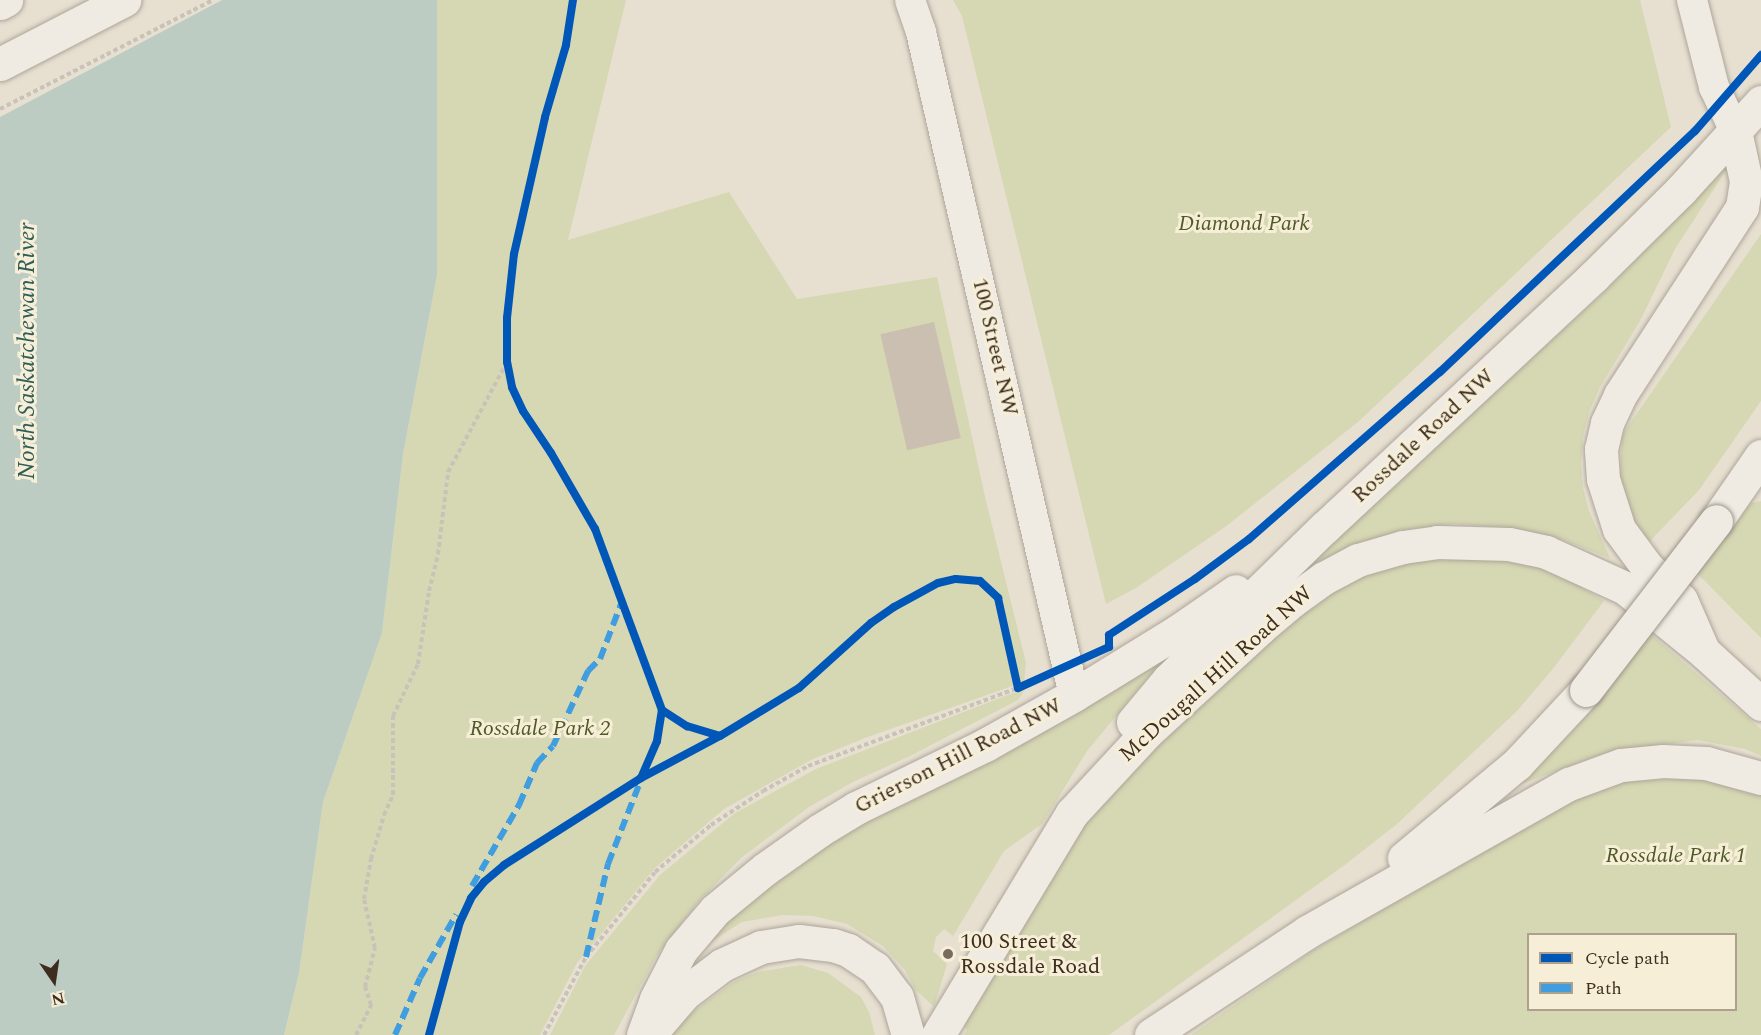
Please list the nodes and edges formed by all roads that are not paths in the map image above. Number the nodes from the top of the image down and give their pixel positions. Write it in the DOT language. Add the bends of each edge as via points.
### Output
graph roads {
  1 [pos="6,0"];
  2 [pos="124,0"];
  3 [pos="910,0"];
  4 [pos="1692,0"];
  5 [pos="0,3"];
  6 [pos="0,64"];
  7 [pos="1761,102"];
  8 [pos="1735,131"];
  9 [pos="1761,456"];
  10 [pos="1761,493"];
  11 [pos="1716,521"];
  12 [pos="1325,527"];
  13 [pos="1704,652"];
  14 [pos="1074,696"];
  15 [pos="1761,704"];
  16 [pos="1761,778"];
  17 [pos="1101,781"];
  18 [pos="1307,932"];
  19 [pos="643,1035"];
  20 [pos="650,1035"];
  21 [pos="908,1035"];
  22 [pos="938,1035"];
  23 [pos="1151,1035"];
  1 -- 5 [label="main road"];
  2 -- 6 [label="main road"];
  3 -- 14 [label="street, 100 Street NW" via="927,55"];
  4 -- 8 [label="street" via="1714,87"];
  7 -- 8 [label="main road, Rossdale Road NW"];
  8 -- 12 [label="main road, Rossdale Road NW" via="1593,277"];
  8 -- 13 [label="main road" via="1746,181 1742,207 1620,395 1601,449 1603,479 1618,529 1647,567 1681,600"];
  9 -- 11 [label="main road"];
  10 -- 11 [label="main road"];
  11 -- 18 [label="main road, bridge" via="1586,690 1508,772 1448,824"];
  12 -- 14 [label="main road, Grierson Hill Road NW" via="1178,631"];
  12 -- 17 [label="main road, Rossdale Road NW" via="1161,688 1121,737"];
  13 -- 15 [label="main road, McDougall Hill Road NW"];
  13 -- 17 [label="main road, McDougall Hill Road NW" via="1625,588 1546,552 1472,542 1403,547 1358,561 1324,578 1292,601 1147,732"];
  14 -- 19 [label="main road, Grierson Hill Road NW" via="856,808 765,869 715,910 681,950"];
  16 -- 18 [label="main road" via="1706,763 1663,761 1621,765 1569,784"];
  17 -- 22 [label="main road, McDougall Hill Road NW" via="1061,830"];
  18 -- 23 [label="main road"];
  20 -- 21 [label="main road" via="685,993 722,965 761,947 799,941 848,950 875,968 897,997"];
}
